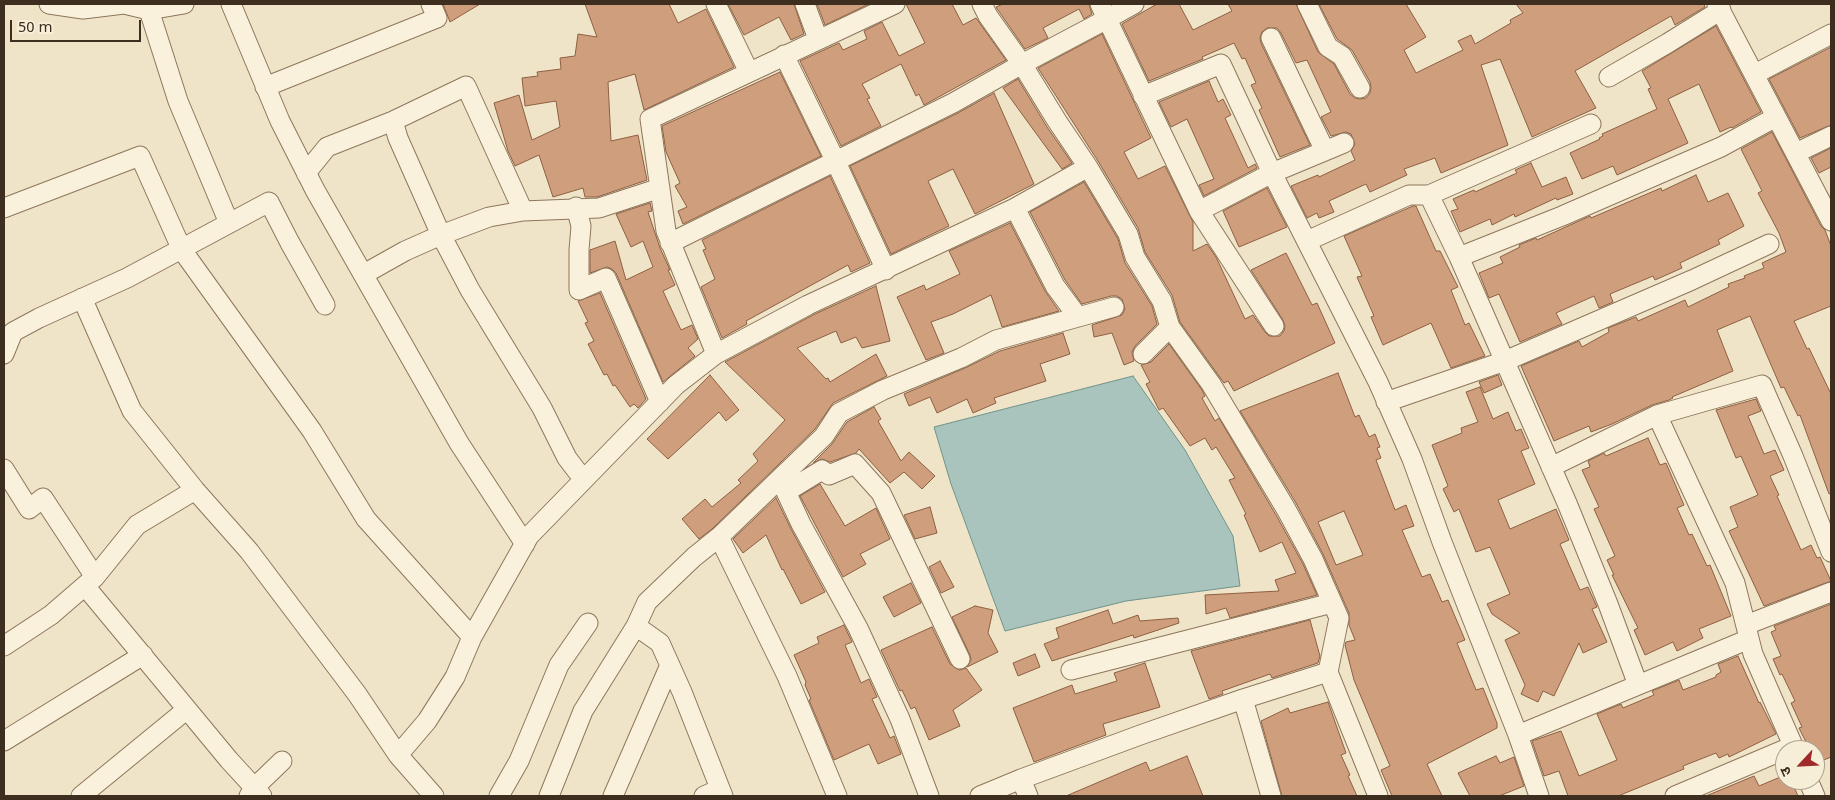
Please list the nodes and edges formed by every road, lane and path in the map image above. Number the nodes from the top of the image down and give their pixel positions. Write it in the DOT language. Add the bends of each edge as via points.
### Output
graph roads {
  1 [pos="49,4"];
  2 [pos="184,4"];
  3 [pos="231,4"];
  4 [pos="430,4"];
  5 [pos="716,4"];
  6 [pos="805,4"];
  7 [pos="895,4"];
  8 [pos="982,4"];
  9 [pos="1134,4"];
  10 [pos="1307,4"];
  11 [pos="147,7"];
  12 [pos="1719,7"];
  13 [pos="1103,12"];
  14 [pos="1831,34"];
  15 [pos="1271,38"];
  16 [pos="818,39"];
  17 [pos="784,56"];
  18 [pos="1022,64"];
  19 [pos="749,72"];
  20 [pos="1755,74"];
  21 [pos="1608,77"];
  22 [pos="265,87"];
  23 [pos="1360,88"];
  24 [pos="1143,96"];
  25 [pos="1776,117"];
  26 [pos="393,121"];
  27 [pos="1592,124"];
  28 [pos="1831,136"];
  29 [pos="1344,143"];
  30 [pos="1325,151"];
  31 [pos="1796,153"];
  32 [pos="835,160"];
  33 [pos="1088,167"];
  34 [pos="1272,172"];
  35 [pos="306,173"];
  36 [pos="660,188"];
  37 [pos="1429,195"];
  38 [pos="4,207"];
  39 [pos="576,207"];
  40 [pos="1015,208"];
  41 [pos="523,211"];
  42 [pos="1199,211"];
  43 [pos="1831,221"];
  44 [pos="229,223"];
  45 [pos="441,235"];
  46 [pos="1307,241"];
  47 [pos="670,243"];
  48 [pos="1769,244"];
  49 [pos="182,250"];
  50 [pos="1459,257"];
  51 [pos="886,270"];
  52 [pos="364,274"];
  53 [pos="82,298"];
  54 [pos="324,305"];
  55 [pos="1114,307"];
  56 [pos="1078,317"];
  57 [pos="1274,326"];
  58 [pos="8,327"];
  59 [pos="1170,327"];
  60 [pos="4,354"];
  61 [pos="716,354"];
  62 [pos="1143,354"];
  63 [pos="1505,361"];
  64 [pos="660,402"];
  65 [pos="1386,402"];
  66 [pos="1657,415"];
  67 [pos="4,468"];
  68 [pos="1551,468"];
  69 [pos="583,479"];
  70 [pos="783,485"];
  71 [pos="195,490"];
  72 [pos="720,537"];
  73 [pos="525,544"];
  74 [pos="1831,552"];
  75 [pos="90,581"];
  76 [pos="1831,592"];
  77 [pos="1332,603"];
  78 [pos="588,622"];
  79 [pos="636,626"];
  80 [pos="1747,632"];
  81 [pos="472,637"];
  82 [pos="4,646"];
  83 [pos="143,656"];
  84 [pos="960,659"];
  85 [pos="670,666"];
  86 [pos="1070,670"];
  87 [pos="1328,672"];
  88 [pos="1638,685"];
  89 [pos="1243,699"];
  90 [pos="186,710"];
  91 [pos="1518,735"];
  92 [pos="1791,740"];
  93 [pos="4,741"];
  94 [pos="398,754"];
  95 [pos="1775,756"];
  96 [pos="282,761"];
  97 [pos="1025,788"];
  98 [pos="255,793"];
  99 [pos="715,794"];
  100 [pos="81,796"];
  101 [pos="434,796"];
  102 [pos="499,796"];
  103 [pos="549,796"];
  104 [pos="613,796"];
  105 [pos="837,796"];
  106 [pos="929,796"];
  107 [pos="980,796"];
  108 [pos="1271,796"];
  109 [pos="1378,796"];
  110 [pos="1539,796"];
  111 [pos="1676,796"];
  1 -- 11 [label="street" via="83,9 124,4"];
  2 -- 11 [label="street"];
  3 -- 22 [label="street"];
  4 -- 22 [label="street" via="436,18"];
  5 -- 19 [label="street"];
  6 -- 16 [label="street"];
  7 -- 16 [label="street"];
  8 -- 18 [label="street"];
  9 -- 13 [label="street"];
  10 -- 23 [label="street" via="1328,47 1342,56"];
  11 -- 44 [label="street" via="178,101"];
  12 -- 20 [label="street"];
  12 -- 21 [label="street" via="1668,44"];
  13 -- 18 [label="street"];
  13 -- 24 [label="street"];
  14 -- 20 [label="street"];
  15 -- 30 [label="street"];
  16 -- 17 [label="street"];
  17 -- 19 [label="street"];
  17 -- 32 [label="street"];
  18 -- 32 [label="street" via="953,103"];
  18 -- 33 [label="street"];
  19 -- 36 [label="street" via="650,120"];
  20 -- 25 [label="street"];
  22 -- 35 [label="street"];
  24 -- 34 [label="street" via="1221,64"];
  24 -- 42 [label="street"];
  25 -- 31 [label="street"];
  25 -- 50 [label="street" via="1679,166"];
  26 -- 35 [label="street" via="328,147"];
  26 -- 41 [label="street" via="466,86"];
  26 -- 45 [label="street"];
  27 -- 37 [label="street"];
  28 -- 31 [label="street"];
  29 -- 30 [label="street"];
  30 -- 34 [label="street"];
  31 -- 43 [label="street"];
  32 -- 47 [label="street"];
  32 -- 51 [label="street"];
  33 -- 40 [label="street"];
  33 -- 59 [label="street" via="1128,234 1135,257 1162,302"];
  34 -- 42 [label="street"];
  34 -- 46 [label="street"];
  35 -- 52 [label="street"];
  36 -- 39 [label="street" via="599,208"];
  36 -- 47 [label="street"];
  37 -- 46 [label="street" via="1409,194"];
  37 -- 50 [label="street"];
  38 -- 49 [label="street" via="140,156"];
  39 -- 41 [label="street"];
  39 -- 64 [label="street" via="581,226 579,290 606,278"];
  40 -- 51 [label="street"];
  40 -- 56 [label="street" via="1055,286"];
  41 -- 45 [label="street" via="489,218"];
  42 -- 57 [label="street"];
  44 -- 49 [label="street"];
  44 -- 54 [label="street" via="269,202"];
  45 -- 52 [label="street"];
  45 -- 69 [label="street" via="470,290 542,408 567,458"];
  46 -- 65 [label="street"];
  47 -- 61 [label="street"];
  48 -- 63 [label="street"];
  49 -- 53 [label="street"];
  49 -- 81 [label="street" via="312,431 366,519"];
  50 -- 63 [label="street"];
  51 -- 61 [label="street" via="808,305"];
  52 -- 73 [label="street" via="459,443"];
  53 -- 58 [label="street"];
  53 -- 71 [label="street" via="132,411"];
  55 -- 56 [label="street"];
  56 -- 70 [label="street" via="996,340 839,413"];
  58 -- 60 [label="street"];
  59 -- 62 [label="street"];
  59 -- 77 [label="street" via="1211,384 1286,509"];
  61 -- 64 [label="street"];
  63 -- 65 [label="street"];
  63 -- 68 [label="street"];
  64 -- 69 [label="street"];
  65 -- 91 [label="street" via="1412,459"];
  66 -- 68 [label="street"];
  66 -- 74 [label="street" via="1762,385"];
  66 -- 80 [label="street" via="1735,583"];
  67 -- 75 [label="street" via="29,509 43,498"];
  68 -- 88 [label="street"];
  69 -- 73 [label="street"];
  70 -- 72 [label="street"];
  70 -- 84 [label="street" via="822,470 829,475 855,464 881,493"];
  70 -- 106 [label="street" via="866,645 900,719"];
  71 -- 75 [label="street" via="137,525"];
  71 -- 94 [label="street" via="249,551"];
  72 -- 79 [label="street" via="694,557 648,602"];
  72 -- 105 [label="street" via="788,676"];
  73 -- 81 [label="street"];
  75 -- 82 [label="street" via="51,615"];
  75 -- 83 [label="street"];
  76 -- 80 [label="street"];
  77 -- 86 [label="street"];
  77 -- 87 [label="street" via="1339,618"];
  78 -- 102 [label="street" via="559,665 519,762"];
  79 -- 85 [label="street" via="660,643"];
  79 -- 103 [label="street" via="583,711"];
  80 -- 88 [label="street"];
  80 -- 92 [label="street" via="1753,654"];
  81 -- 94 [label="street" via="450,684 427,721"];
  83 -- 90 [label="street"];
  83 -- 93 [label="street"];
  85 -- 99 [label="street"];
  85 -- 104 [label="street"];
  87 -- 89 [label="street"];
  87 -- 109 [label="street"];
  88 -- 91 [label="street"];
  89 -- 97 [label="street"];
  89 -- 108 [label="street"];
  90 -- 98 [label="street"];
  90 -- 100 [label="street"];
  91 -- 110 [label="street"];
  94 -- 101 [label="street"];
  95 -- 111 [label="street"];
  96 -- 98 [label="street"];
  97 -- 107 [label="street"];
}
